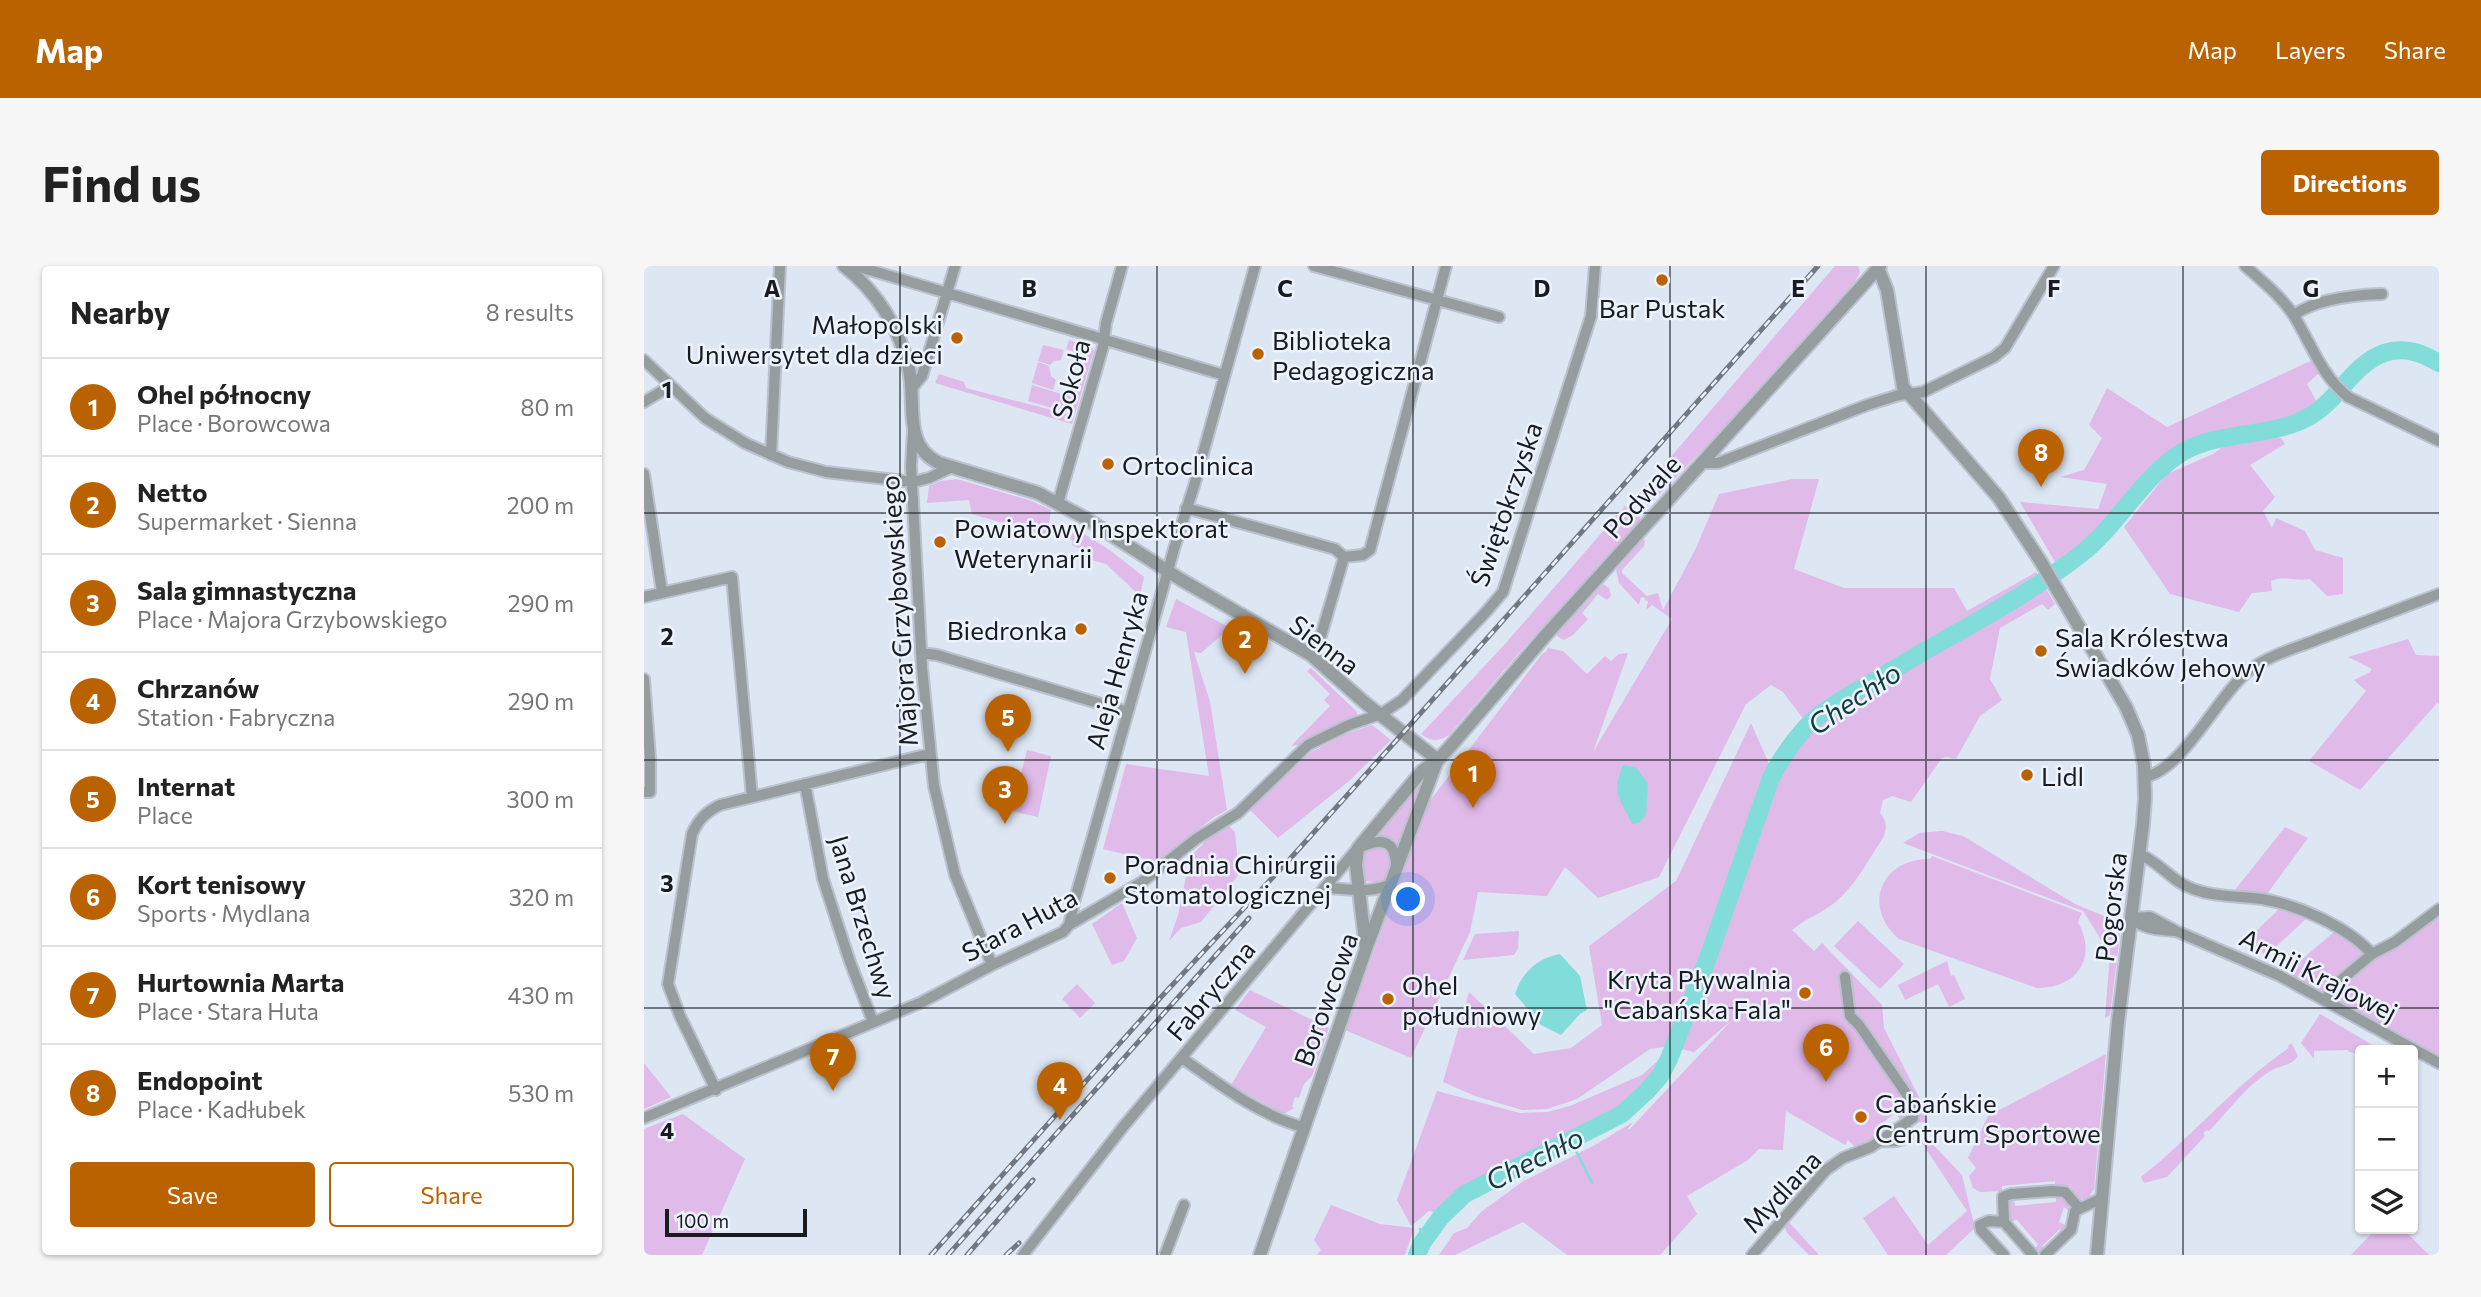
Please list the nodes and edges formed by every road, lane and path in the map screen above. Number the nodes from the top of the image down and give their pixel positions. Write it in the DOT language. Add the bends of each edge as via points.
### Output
graph roads {
  1 [pos="780,266"];
  2 [pos="844,266"];
  3 [pos="856,266"];
  4 [pos="955,266"];
  5 [pos="1122,266"];
  6 [pos="1255,266"];
  7 [pos="1314,266"];
  8 [pos="1446,266"];
  9 [pos="1595,266"];
  10 [pos="2054,266"];
  11 [pos="2245,266"];
  12 [pos="1877,267"];
  13 [pos="947,293"];
  14 [pos="2382,294"];
  15 [pos="1437,300"];
  16 [pos="2294,315"];
  17 [pos="1499,317"];
  18 [pos="1104,340"];
  19 [pos="644,360"];
  20 [pos="1224,374"];
  21 [pos="670,386"];
  22 [pos="912,388"];
  23 [pos="1907,393"];
  24 [pos="644,402"];
  25 [pos="913,432"];
  26 [pos="2439,441"];
  27 [pos="771,455"];
  28 [pos="1701,463"];
  29 [pos="952,467"];
  30 [pos="644,474"];
  31 [pos="913,482"];
  32 [pos="1058,503"];
  33 [pos="1186,508"];
  34 [pos="1344,557"];
  35 [pos="1168,570"];
  36 [pos="662,592"];
  37 [pos="2439,594"];
  38 [pos="644,597"];
  39 [pos="921,653"];
  40 [pos="1311,655"];
  41 [pos="644,686"];
  42 [pos="1128,712"];
  43 [pos="1381,714"];
  44 [pos="929,754"];
  45 [pos="1438,760"];
  46 [pos="2144,777"];
  47 [pos="805,784"];
  48 [pos="647,792"];
  49 [pos="752,797"];
  50 [pos="1358,848"];
  51 [pos="2139,854"];
  52 [pos="1396,869"];
  53 [pos="1392,883"];
  54 [pos="1324,887"];
  55 [pos="1359,889"];
  56 [pos="2439,909"];
  57 [pos="2132,918"];
  58 [pos="1069,925"];
  59 [pos="1366,949"];
  60 [pos="2372,954"];
  61 [pos="992,965"];
  62 [pos="1845,977"];
  63 [pos="2326,999"];
  64 [pos="873,1022"];
  65 [pos="1182,1058"];
  66 [pos="2439,1063"];
  67 [pos="716,1090"];
  68 [pos="644,1118"];
  69 [pos="1304,1127"];
  70 [pos="2102,1198"];
  71 [pos="1184,1205"];
  72 [pos="2079,1208"];
  73 [pos="2004,1222"];
  74 [pos="1023,1255"];
  75 [pos="1165,1255"];
  76 [pos="1260,1255"];
  77 [pos="1752,1255"];
  78 [pos="2004,1255"];
  79 [pos="2033,1255"];
  80 [pos="2045,1255"];
  81 [pos="2097,1255"];
  1 -- 27 [label="street"];
  2 -- 22 [label="street, Majora Grzybowskiego" via="886,311 900,339"];
  3 -- 13 [label="street"];
  4 -- 13 [label="street"];
  5 -- 18 [label="street, Sokoła"];
  6 -- 20 [label="street, Aleja Henryka"];
  7 -- 15 [label="street"];
  8 -- 15 [label="street"];
  9 -- 43 [label="street, Świętokrzyska" via="1591,316 1503,592 1421,681"];
  10 -- 23 [label="street" via="2005,348 1923,391"];
  11 -- 16 [label="street"];
  12 -- 23 [label="street" via="1887,290 1900,378"];
  12 -- 28 [label="street, Podwale"];
  13 -- 18 [label="street"];
  13 -- 22 [label="street" via="922,376"];
  14 -- 16 [label="street" via="2333,300"];
  15 -- 17 [label="street"];
  15 -- 34 [label="street" via="1370,550"];
  16 -- 26 [label="street" via="2327,376 2348,397"];
  18 -- 20 [label="street"];
  18 -- 32 [label="street, Sokoła"];
  19 -- 21 [label="street"];
  20 -- 33 [label="street, Aleja Henryka"];
  21 -- 24 [label="street"];
  21 -- 27 [label="street" via="716,425"];
  22 -- 25 [label="street, Majora Grzybowskiego"];
  23 -- 28 [label="street" via="1718,463"];
  23 -- 46 [label="street, Pogorska" via="1990,486 2041,562 2126,706 2138,735"];
  25 -- 29 [label="street, Sienna" via="928,458"];
  25 -- 31 [label="street, Majora Grzybowskiego"];
  27 -- 31 [label="street" via="826,472"];
  28 -- 45 [label="street, Podwale"];
  29 -- 31 [label="street"];
  29 -- 32 [label="street, Sienna"];
  30 -- 36 [label="street"];
  31 -- 39 [label="street, Majora Grzybowskiego"];
  32 -- 35 [label="street, Sienna"];
  33 -- 34 [label="street" via="1335,550"];
  33 -- 35 [label="street, Aleja Henryka"];
  34 -- 40 [label="street" via="1318,646"];
  35 -- 40 [label="street, Sienna"];
  35 -- 42 [label="street, Aleja Henryka"];
  36 -- 38 [label="street"];
  36 -- 49 [label="street" via="732,577"];
  37 -- 46 [label="street" via="2253,668 2230,689 2173,762"];
  39 -- 42 [label="street"];
  39 -- 44 [label="street, Majora Grzybowskiego"];
  40 -- 43 [label="street, Sienna"];
  41 -- 48 [label="street"];
  42 -- 58 [label="street, Aleja Henryka"];
  43 -- 45 [label="street, Sienna"];
  43 -- 58 [label="street, Stara Huta" via="1308,745 1238,813 1142,882"];
  44 -- 47 [label="street"];
  44 -- 61 [label="street, Majora Grzybowskiego" via="955,875"];
  45 -- 50 [label="street, Fabryczna" via="1422,771"];
  45 -- 52 [label="street, Borowcowa"];
  46 -- 51 [label="street, Pogorska"];
  47 -- 49 [label="street"];
  47 -- 64 [label="street, Jana Brzechwy" via="823,879"];
  49 -- 67 [label="street" via="720,805 696,824 668,975 670,994"];
  50 -- 52 [label="street" via="1383,841 1396,856"];
  50 -- 54 [label="street, Fabryczna"];
  50 -- 55 [label="street"];
  51 -- 57 [label="street, Pogorska"];
  51 -- 60 [label="street" via="2191,889 2287,905 2314,915 2362,943"];
  52 -- 53 [label="street, Borowcowa"];
  53 -- 55 [label="street"];
  53 -- 59 [label="street, Borowcowa"];
  54 -- 55 [label="street"];
  54 -- 65 [label="street, Fabryczna"];
  55 -- 59 [label="street"];
  56 -- 60 [label="street"];
  57 -- 63 [label="street, Armii Krajowej" via="2140,926 2176,931"];
  57 -- 70 [label="street, Pogorska"];
  58 -- 61 [label="street, Stara Huta"];
  59 -- 69 [label="street, Borowcowa"];
  60 -- 63 [label="street" via="2334,986"];
  61 -- 64 [label="street, Stara Huta"];
  62 -- 77 [label="street, Mydlana" via="1850,1016 1913,1107 1913,1118 1905,1125 1907,1136 1893,1142 1880,1140 1826,1170"];
  63 -- 66 [label="street, Armii Krajowej"];
  64 -- 67 [label="street, Stara Huta"];
  65 -- 69 [label="street" via="1251,1104"];
  65 -- 74 [label="street, Fabryczna"];
  67 -- 68 [label="street, Stara Huta"];
  69 -- 76 [label="street, Borowcowa"];
  70 -- 72 [label="street"];
  70 -- 81 [label="street, Pogorska"];
  71 -- 75 [label="street"];
  72 -- 73 [label="street" via="2065,1192 2011,1194 2003,1198"];
  72 -- 80 [label="street" via="2067,1236"];
  73 -- 78 [label="street" via="1980,1226"];
  73 -- 79 [label="street"];
}
